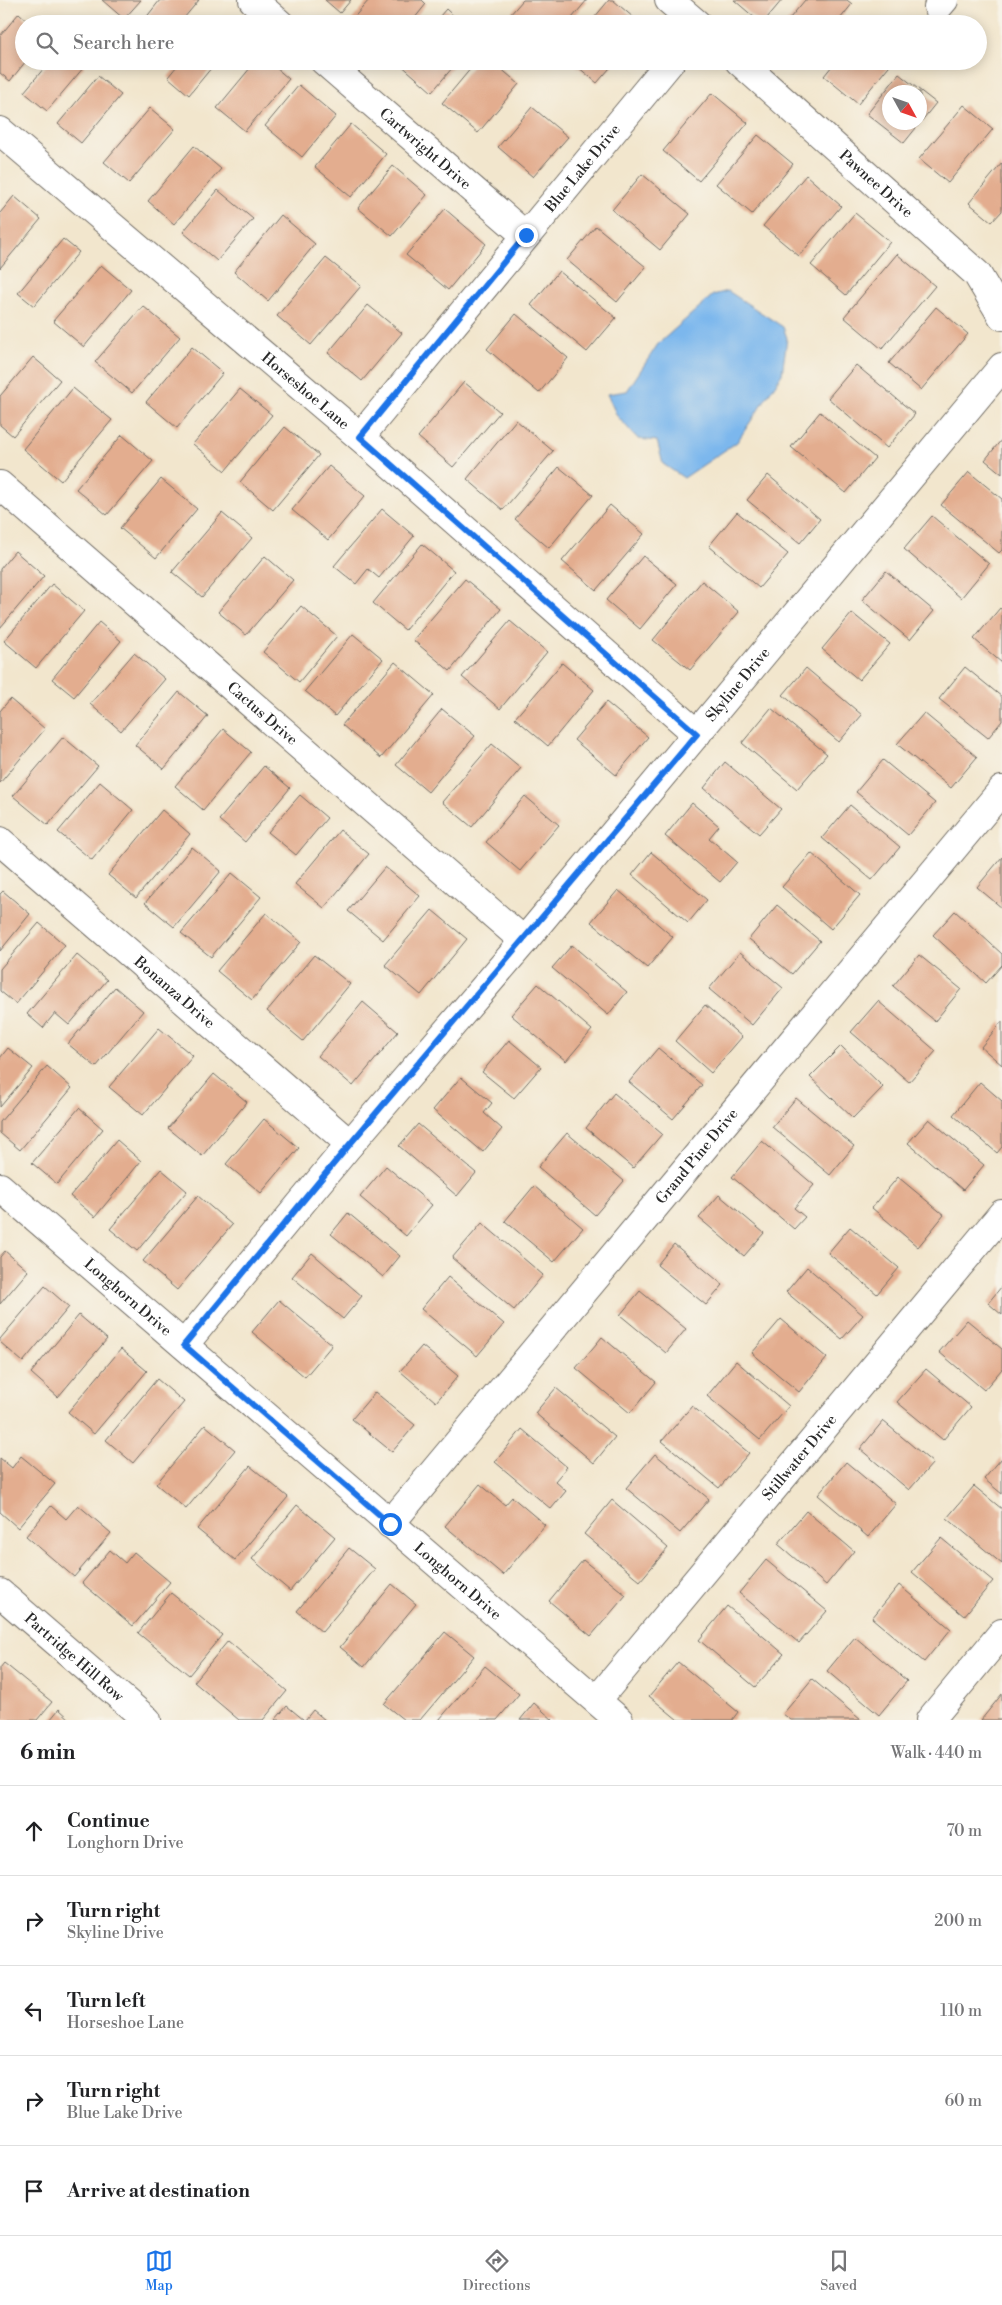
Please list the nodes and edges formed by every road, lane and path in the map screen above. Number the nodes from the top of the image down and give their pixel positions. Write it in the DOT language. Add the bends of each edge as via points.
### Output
graph roads {
  1 [pos="253,0"];
  2 [pos="669,0"];
  3 [pos="270,15"];
  4 [pos="686,15"];
  5 [pos="334,70"];
  6 [pos="663,70"];
  7 [pos="749,70"];
  8 [pos="0,131"];
  9 [pos="526,235"];
  10 [pos="1002,316"];
  11 [pos="1002,367"];
  12 [pos="360,437"];
  13 [pos="0,485"];
  14 [pos="697,734"];
  15 [pos="1002,790"];
  16 [pos="0,840"];
  17 [pos="524,940"];
  18 [pos="350,1144"];
  19 [pos="0,1187"];
  20 [pos="1002,1214"];
  21 [pos="184,1345"];
  22 [pos="390,1524"];
  23 [pos="0,1593"];
  24 [pos="1002,1633"];
  25 [pos="597,1700"];
  26 [pos="147,1720"];
  27 [pos="619,1720"];
  28 [pos="930,1720"];
  1 -- 3 [label="street"];
  2 -- 4 [label="street"];
  5 -- 9 [label="street, Cartwright Drive"];
  6 -- 9 [label="street, Blue Lake Drive"];
  7 -- 10 [label="street, Pawnee Drive" via="977,274"];
  8 -- 12 [label="street, Horseshoe Lane"];
  9 -- 12 [label="street, Blue Lake Drive"];
  11 -- 14 [label="street, Skyline Drive"];
  12 -- 14 [label="street, Horseshoe Lane"];
  13 -- 17 [label="street, Cactus Drive"];
  14 -- 17 [label="street, Skyline Drive"];
  15 -- 22 [label="street, Grand Pine Drive"];
  16 -- 18 [label="street, Bonanza Drive"];
  17 -- 18 [label="street, Skyline Drive"];
  18 -- 21 [label="street, Skyline Drive"];
  19 -- 21 [label="street, Longhorn Drive"];
  20 -- 25 [label="street, Stillwater Drive"];
  21 -- 22 [label="street, Longhorn Drive"];
  22 -- 25 [label="street, Longhorn Drive"];
  23 -- 26 [label="street, Partridge Hill Row"];
  24 -- 28 [label="street"];
  25 -- 27 [label="street, Longhorn Drive"];
}
